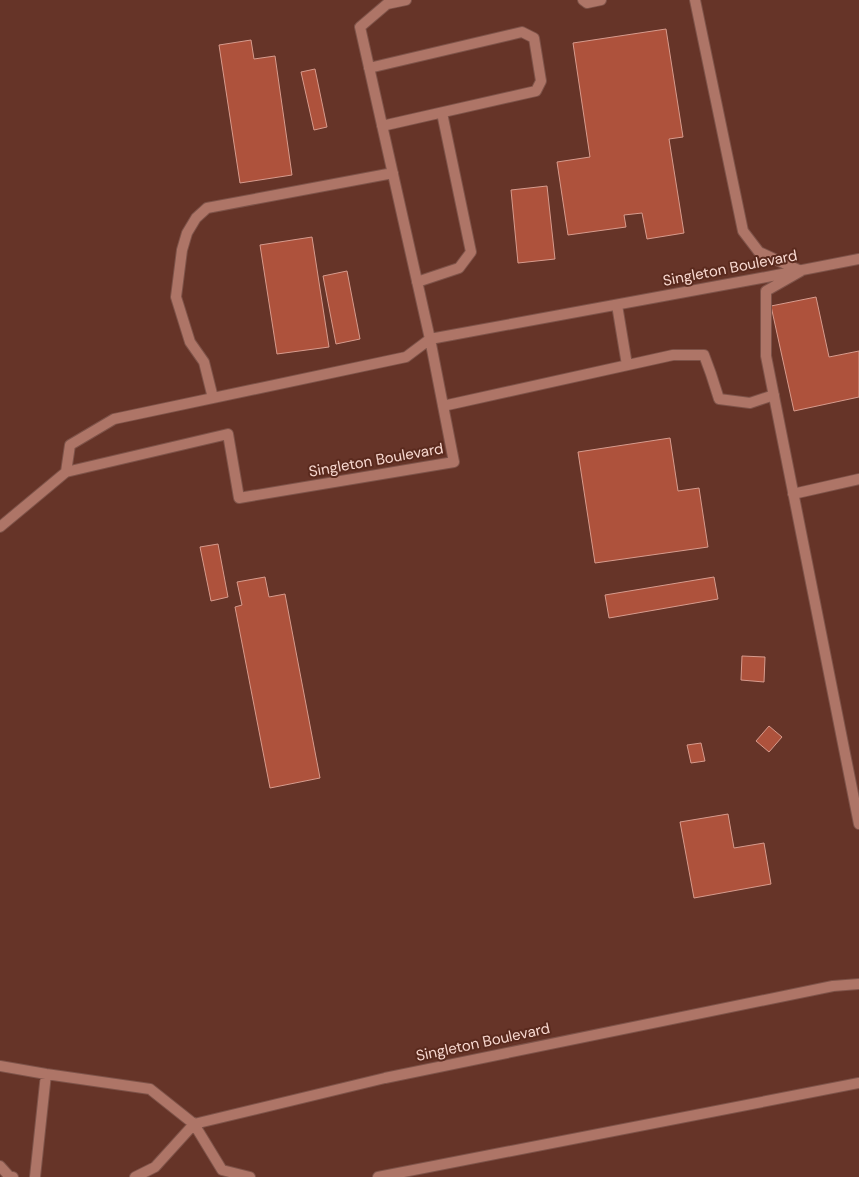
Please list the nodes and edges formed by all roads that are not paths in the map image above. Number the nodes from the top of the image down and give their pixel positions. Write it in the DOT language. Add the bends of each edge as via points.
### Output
graph roads {
  1 [pos="406,0"];
  2 [pos="583,0"];
  3 [pos="601,0"];
  4 [pos="695,0"];
  5 [pos="369,68"];
  6 [pos="442,114"];
  7 [pos="382,126"];
  8 [pos="392,173"];
  9 [pos="859,259"];
  10 [pos="801,271"];
  11 [pos="417,282"];
  12 [pos="617,305"];
  13 [pos="430,339"];
  14 [pos="627,364"];
  15 [pos="774,395"];
  16 [pos="213,398"];
  17 [pos="443,406"];
  18 [pos="66,472"];
  19 [pos="859,479"];
  20 [pos="793,494"];
  21 [pos="0,527"];
  22 [pos="859,824"];
  23 [pos="859,984"];
  24 [pos="0,1066"];
  25 [pos="46,1074"];
  26 [pos="859,1083"];
  27 [pos="194,1124"];
  28 [pos="0,1166"];
  29 [pos="13,1177"];
  30 [pos="35,1177"];
  31 [pos="135,1177"];
  32 [pos="250,1177"];
  33 [pos="378,1177"];
  1 -- 5 [label="lane" via="386,4 360,28"];
  2 -- 3 [label="lane" via="588,3"];
  4 -- 10 [label="lane" via="742,231 759,252"];
  5 -- 6 [label="lane" via="522,32 534,38 541,81 536,91"];
  5 -- 7 [label="lane"];
  6 -- 7 [label="lane"];
  6 -- 11 [label="lane" via="471,252 459,268"];
  7 -- 8 [label="lane"];
  8 -- 11 [label="lane"];
  8 -- 16 [label="lane" via="207,208 196,218 182,250 176,297 190,342 204,362"];
  9 -- 10 [label="lane, Singleton Boulevard"];
  10 -- 12 [label="lane, Singleton Boulevard"];
  10 -- 15 [label="lane" via="766,291 766,356"];
  11 -- 13 [label="lane"];
  12 -- 13 [label="lane, Singleton Boulevard"];
  12 -- 14 [label="lane"];
  13 -- 16 [label="lane" via="406,357"];
  13 -- 17 [label="lane, Singleton Boulevard"];
  14 -- 15 [label="lane" via="673,355 704,355 719,399 750,403"];
  14 -- 17 [label="lane"];
  15 -- 20 [label="lane"];
  16 -- 18 [label="lane" via="114,419 70,445"];
  17 -- 18 [label="lane, Singleton Boulevard" via="454,462 239,498 228,434"];
  18 -- 21 [label="lane, Singleton Boulevard"];
  19 -- 20 [label="lane"];
  20 -- 22 [label="lane"];
  23 -- 27 [label="lane, Singleton Boulevard" via="833,986 385,1078"];
  24 -- 25 [label="lane"];
  25 -- 27 [label="lane" via="150,1089"];
  25 -- 30 [label="lane"];
  26 -- 33 [label="lane"];
  27 -- 31 [label="lane" via="155,1167"];
  27 -- 32 [label="lane" via="222,1170"];
  28 -- 29 [label="lane"];
}
